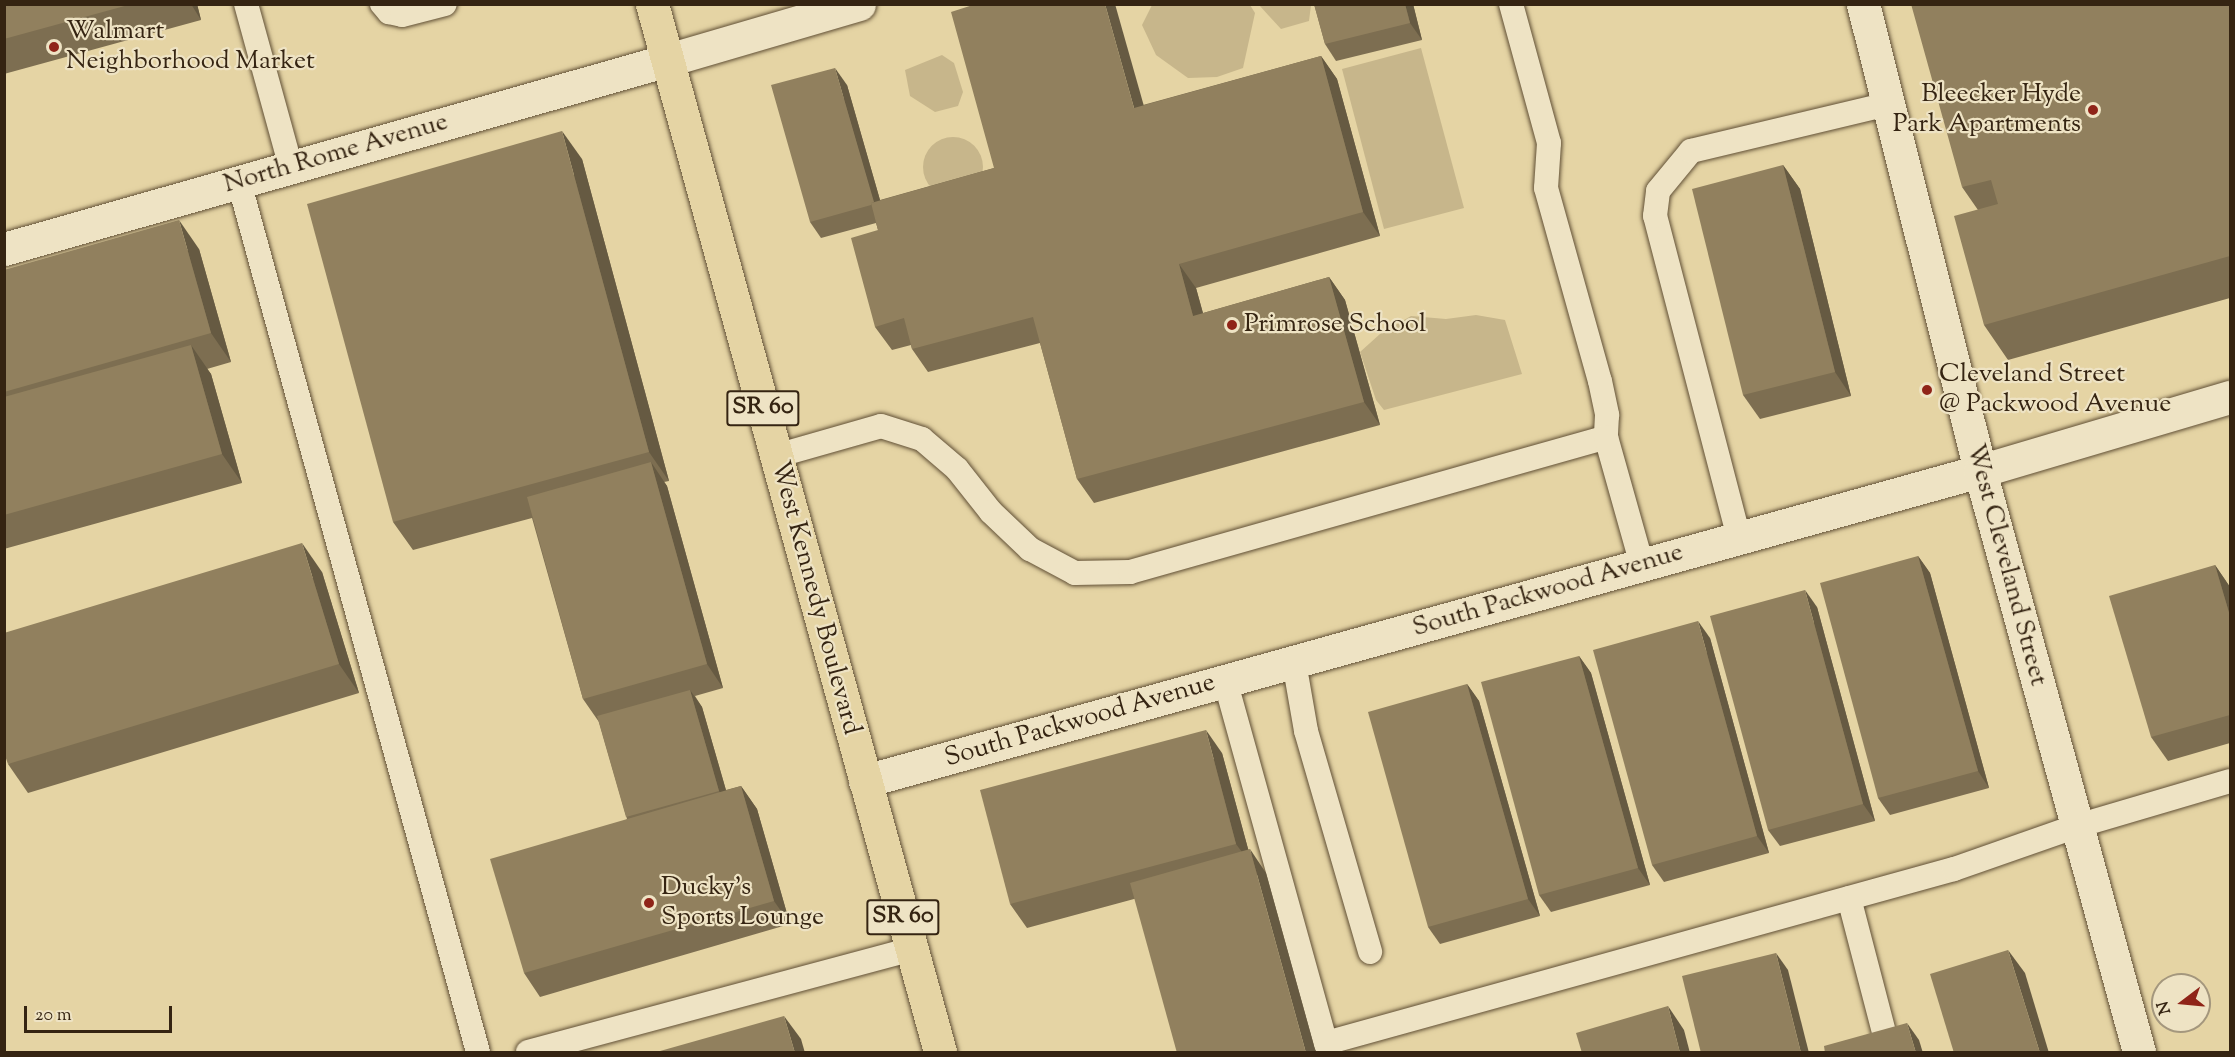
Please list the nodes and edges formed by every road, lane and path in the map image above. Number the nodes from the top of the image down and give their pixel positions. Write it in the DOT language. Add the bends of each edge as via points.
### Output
graph roads {
  1 [pos="246,4"];
  2 [pos="382,4"];
  3 [pos="445,4"];
  4 [pos="652,4"];
  5 [pos="859,4"];
  6 [pos="1511,4"];
  7 [pos="1863,4"];
  8 [pos="668,60"];
  9 [pos="1888,104"];
  10 [pos="291,167"];
  11 [pos="238,182"];
  12 [pos="4,249"];
  13 [pos="2230,397"];
  14 [pos="1606,437"];
  15 [pos="776,456"];
  16 [pos="1980,471"];
  17 [pos="1739,538"];
  18 [pos="1642,565"];
  19 [pos="1293,662"];
  20 [pos="1226,680"];
  21 [pos="865,781"];
  22 [pos="2230,781"];
  23 [pos="2077,826"];
  24 [pos="1849,898"];
  25 [pos="912,949"];
  26 [pos="1370,952"];
  27 [pos="1884,1032"];
  28 [pos="1327,1048"];
  29 [pos="478,1053"];
  30 [pos="528,1053"];
  31 [pos="940,1053"];
  32 [pos="2139,1053"];
  1 -- 10 [label="lane"];
  2 -- 3 [label="lane" via="389,12 402,15"];
  4 -- 8 [label="main road, West Kennedy Boulevard / SR 60"];
  5 -- 8 [label="street, North Rome Avenue"];
  6 -- 14 [label="lane" via="1549,143 1546,188 1600,381 1607,415"];
  7 -- 9 [label="street, West Cleveland Street"];
  8 -- 10 [label="street, North Rome Avenue"];
  8 -- 15 [label="main road, West Kennedy Boulevard / SR 60"];
  9 -- 16 [label="street, West Cleveland Street"];
  9 -- 17 [label="lane" via="1691,151 1658,191 1655,216"];
  10 -- 11 [label="street, North Rome Avenue"];
  11 -- 12 [label="street, North Rome Avenue"];
  11 -- 29 [label="lane"];
  13 -- 16 [label="street, South Packwood Avenue"];
  14 -- 15 [label="lane" via="1130,572 1075,573 1030,549 991,512 957,469 922,439 881,426"];
  14 -- 18 [label="lane"];
  15 -- 21 [label="main road, West Kennedy Boulevard / SR 60"];
  16 -- 17 [label="street, South Packwood Avenue"];
  16 -- 23 [label="street, West Cleveland Street"];
  17 -- 18 [label="street, South Packwood Avenue"];
  18 -- 19 [label="street, South Packwood Avenue"];
  19 -- 20 [label="street, South Packwood Avenue"];
  19 -- 26 [label="lane" via="1306,731"];
  20 -- 21 [label="street, South Packwood Avenue"];
  20 -- 28 [label="lane"];
  21 -- 25 [label="main road, West Kennedy Boulevard / SR 60"];
  22 -- 23 [label="lane"];
  23 -- 24 [label="lane" via="1954,869"];
  23 -- 32 [label="street, West Cleveland Street"];
  24 -- 27 [label="lane"];
  24 -- 28 [label="lane"];
  25 -- 30 [label="lane"];
  25 -- 31 [label="main road, West Kennedy Boulevard / SR 60"];
}
